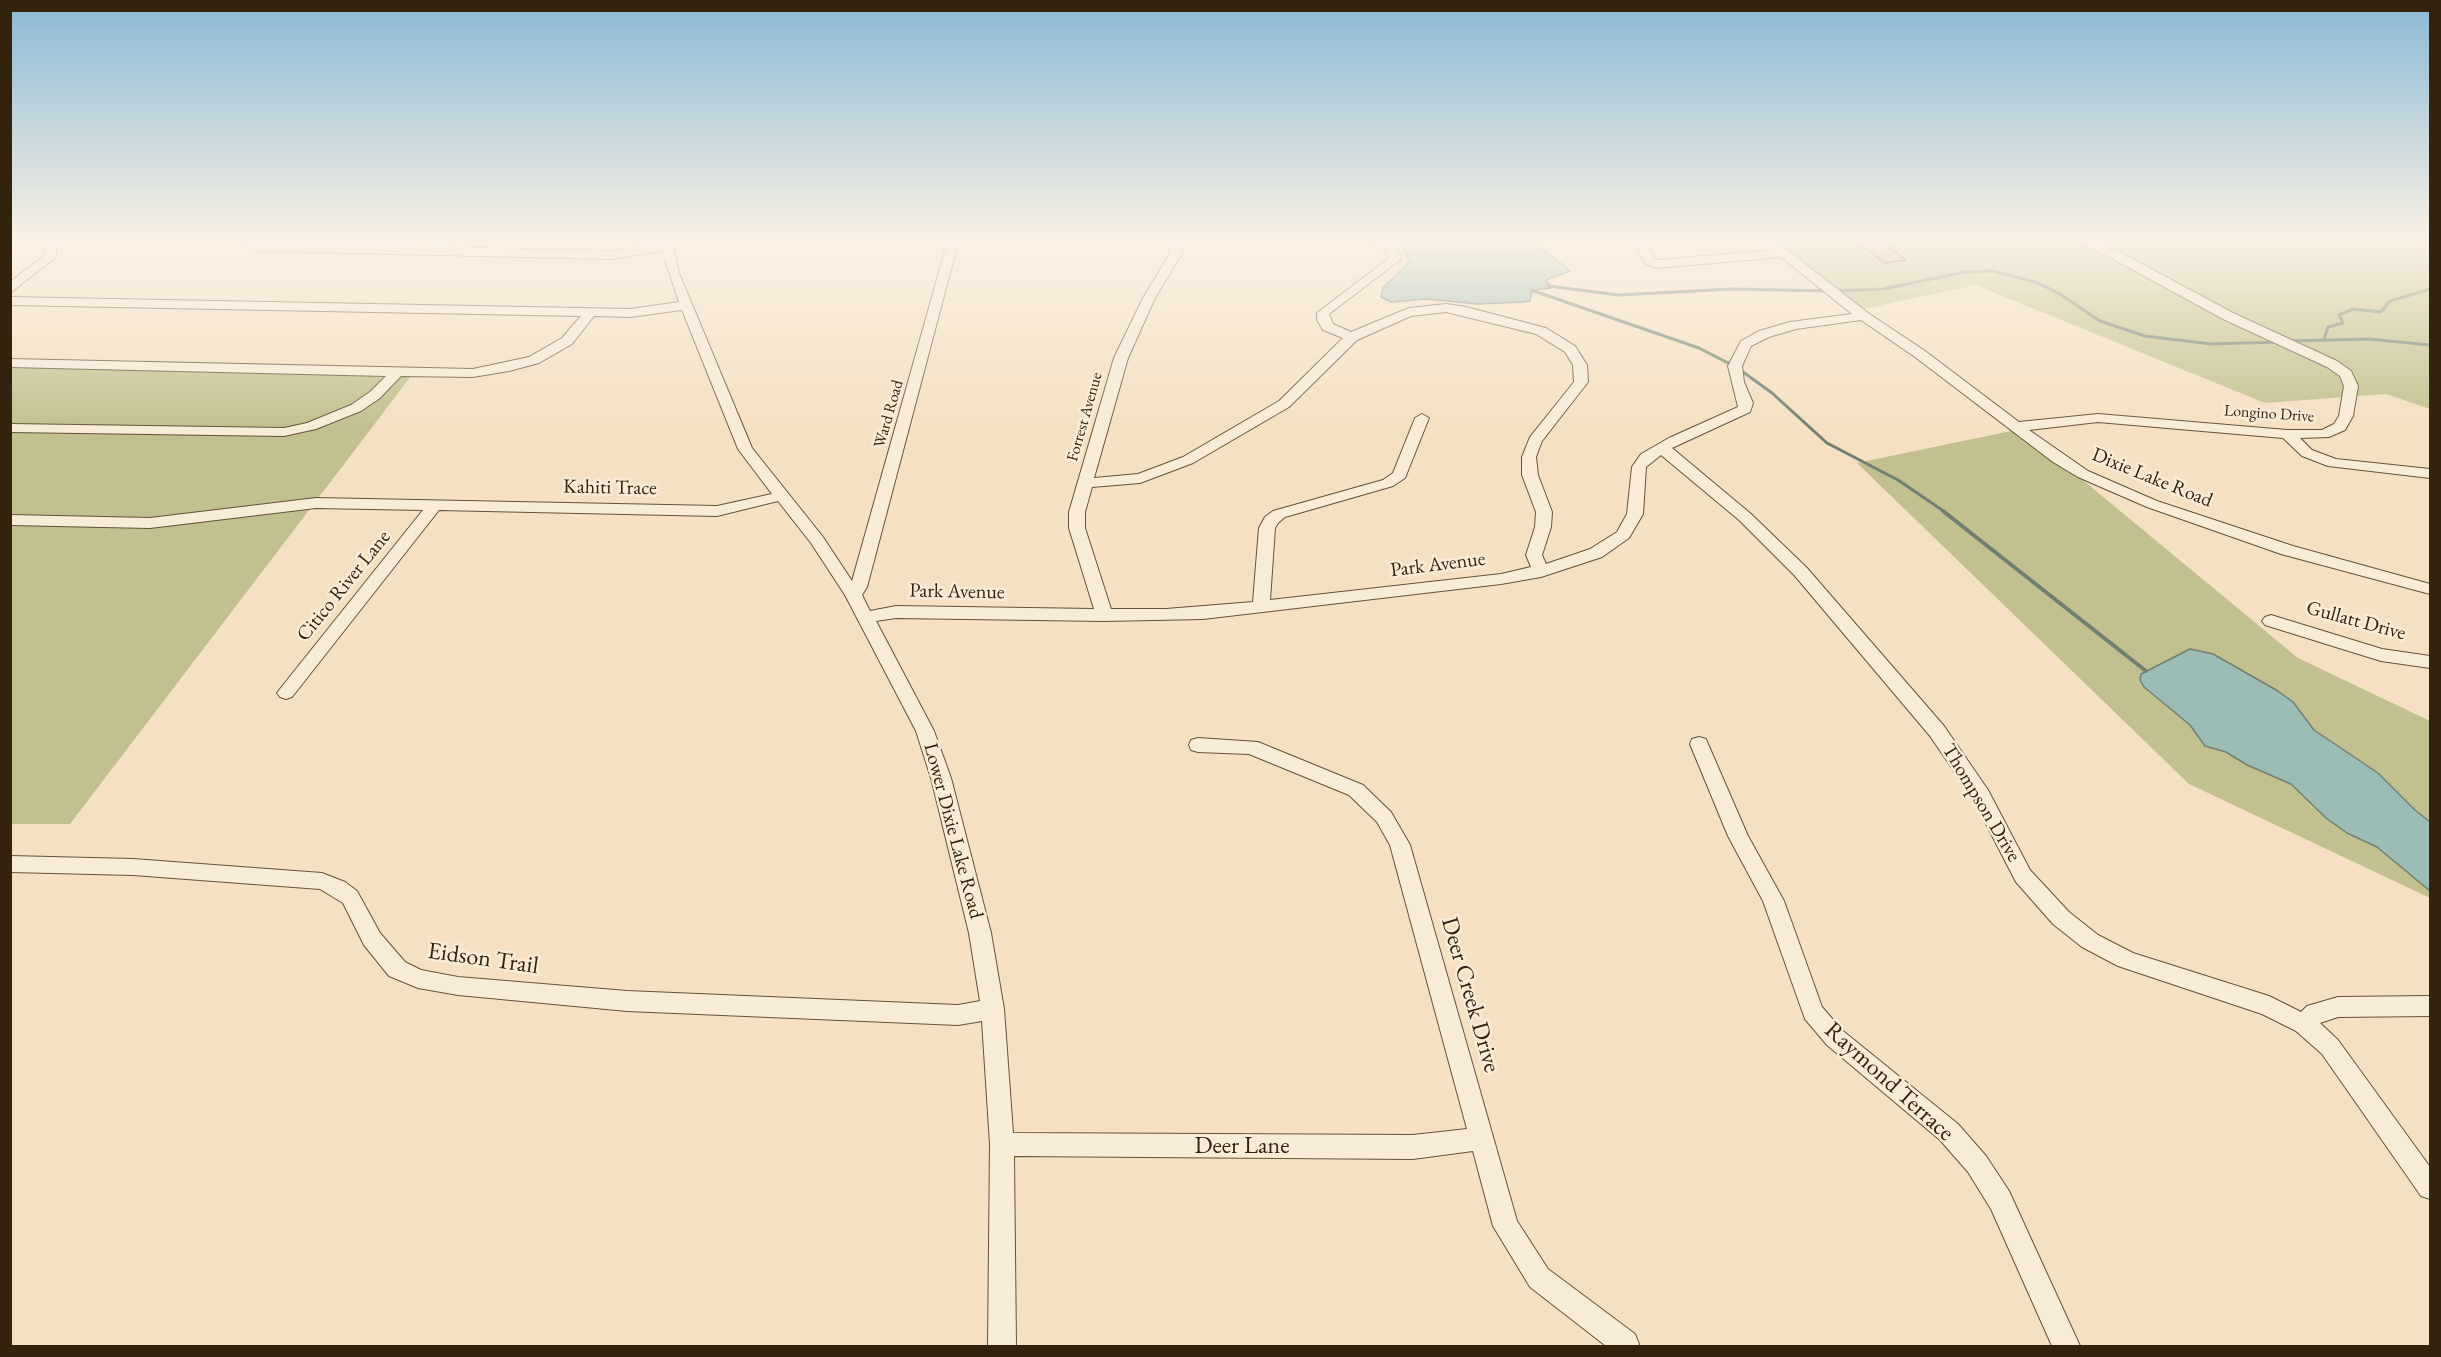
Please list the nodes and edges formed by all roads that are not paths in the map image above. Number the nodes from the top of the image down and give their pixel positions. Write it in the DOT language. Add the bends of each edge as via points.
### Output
graph roads {
  1 [pos="80,302"];
  2 [pos="937,302"];
  3 [pos="1147,302"];
  4 [pos="1337,302"];
  5 [pos="1845,302"];
  6 [pos="2203,302"];
  7 [pos="687,305"];
  8 [pos="591,312"];
  9 [pos="1863,316"];
  10 [pos="1352,337"];
  11 [pos="10,363"];
  12 [pos="398,372"];
  13 [pos="1422,418"];
  14 [pos="2014,427"];
  15 [pos="10,428"];
  16 [pos="2287,434"];
  17 [pos="1662,448"];
  18 [pos="2430,474"];
  19 [pos="1085,483"];
  20 [pos="782,496"];
  21 [pos="436,504"];
  22 [pos="10,520"];
  23 [pos="1541,572"];
  24 [pos="2430,589"];
  25 [pos="853,595"];
  26 [pos="1261,606"];
  27 [pos="1104,615"];
  28 [pos="866,617"];
  29 [pos="2271,621"];
  30 [pos="2430,662"];
  31 [pos="286,693"];
  32 [pos="1699,744"];
  33 [pos="1198,745"];
  34 [pos="10,864"];
  35 [pos="2430,1006"];
  36 [pos="993,1009"];
  37 [pos="2304,1024"];
  38 [pos="1482,1139"];
  39 [pos="1002,1144"];
  40 [pos="2430,1187"];
  41 [pos="1624,1344"];
  42 [pos="1002,1347"];
  43 [pos="2066,1347"];
  1 -- 8 [label="street"];
  2 -- 25 [label="street, Ward Road" via="859,587"];
  3 -- 19 [label="street, Forrest Avenue" via="1121,358"];
  4 -- 10 [label="street" via="1323,313 1323,320 1328,327"];
  5 -- 9 [label="street, Dixie Lake Road"];
  6 -- 16 [label="street, Longino Drive" via="2346,374 2351,386 2340,427 2324,434"];
  7 -- 8 [label="street" via="658,311"];
  7 -- 20 [label="street, Lower Dixie Lake Road" via="740,438"];
  8 -- 12 [label="street" via="567,341 526,362 473,373"];
  9 -- 14 [label="street, Dixie Lake Road" via="1920,354"];
  9 -- 17 [label="street, Park Avenue" via="1795,325 1752,340 1740,352 1736,366 1745,409"];
  10 -- 19 [label="street" via="1284,404 1188,460 1140,478"];
  10 -- 23 [label="street" via="1409,312 1446,308 1541,331 1577,357 1581,382 1535,440 1528,457 1544,512 1534,555"];
  11 -- 12 [label="street"];
  12 -- 15 [label="street" via="356,408 284,432"];
  13 -- 26 [label="street" via="1400,475 1388,483 1279,514 1271,520 1267,528"];
  14 -- 16 [label="street, Longino Drive" via="2098,418"];
  14 -- 24 [label="street, Dixie Lake Road" via="2083,474 2152,504 2287,550"];
  16 -- 18 [label="street" via="2307,453 2333,463"];
  17 -- 23 [label="street, Park Avenue" via="1638,467 1635,514 1623,536 1596,554"];
  17 -- 37 [label="street, Thompson Drive" via="1745,517 1801,572 1937,731 1981,795 2024,876 2061,918 2090,941 2126,960 2270,1006"];
  19 -- 27 [label="street, Forrest Avenue" via="1077,528"];
  20 -- 21 [label="street, Kahiti Trace" via="717,512"];
  20 -- 25 [label="street, Lower Dixie Lake Road"];
  21 -- 22 [label="street, Kahiti Trace" via="316,503 150,523"];
  21 -- 31 [label="street, Citico River Lane"];
  23 -- 26 [label="street, Park Avenue"];
  25 -- 28 [label="street, Lower Dixie Lake Road"];
  26 -- 27 [label="street, Park Avenue" via="1166,615"];
  27 -- 28 [label="street, Park Avenue" via="896,612"];
  28 -- 36 [label="street, Lower Dixie Lake Road" via="925,731 941,778 980,933"];
  29 -- 30 [label="street, Gullatt Drive" via="2381,655"];
  32 -- 43 [label="street, Raymond Terrace" via="1738,836 1773,901 1813,1012 1836,1038 1949,1132 1977,1164 2000,1200"];
  33 -- 38 [label="street, Deer Creek Drive" via="1251,747 1356,790 1384,817 1400,845"];
  34 -- 36 [label="street, Eidson Trail" via="133,867 322,881 350,897 372,939 397,969 418,979 458,986 673,1003 958,1015"];
  35 -- 37 [label="street" via="2338,1007 2315,1013"];
  36 -- 39 [label="street, Lower Dixie Lake Road"];
  37 -- 40 [label="street, Thompson Drive" via="2330,1047"];
  38 -- 39 [label="street, Deer Lane" via="1413,1147"];
  38 -- 41 [label="street, Deer Creek Drive" via="1506,1226 1539,1278"];
  39 -- 42 [label="street, Lower Dixie Lake Road"];
}
